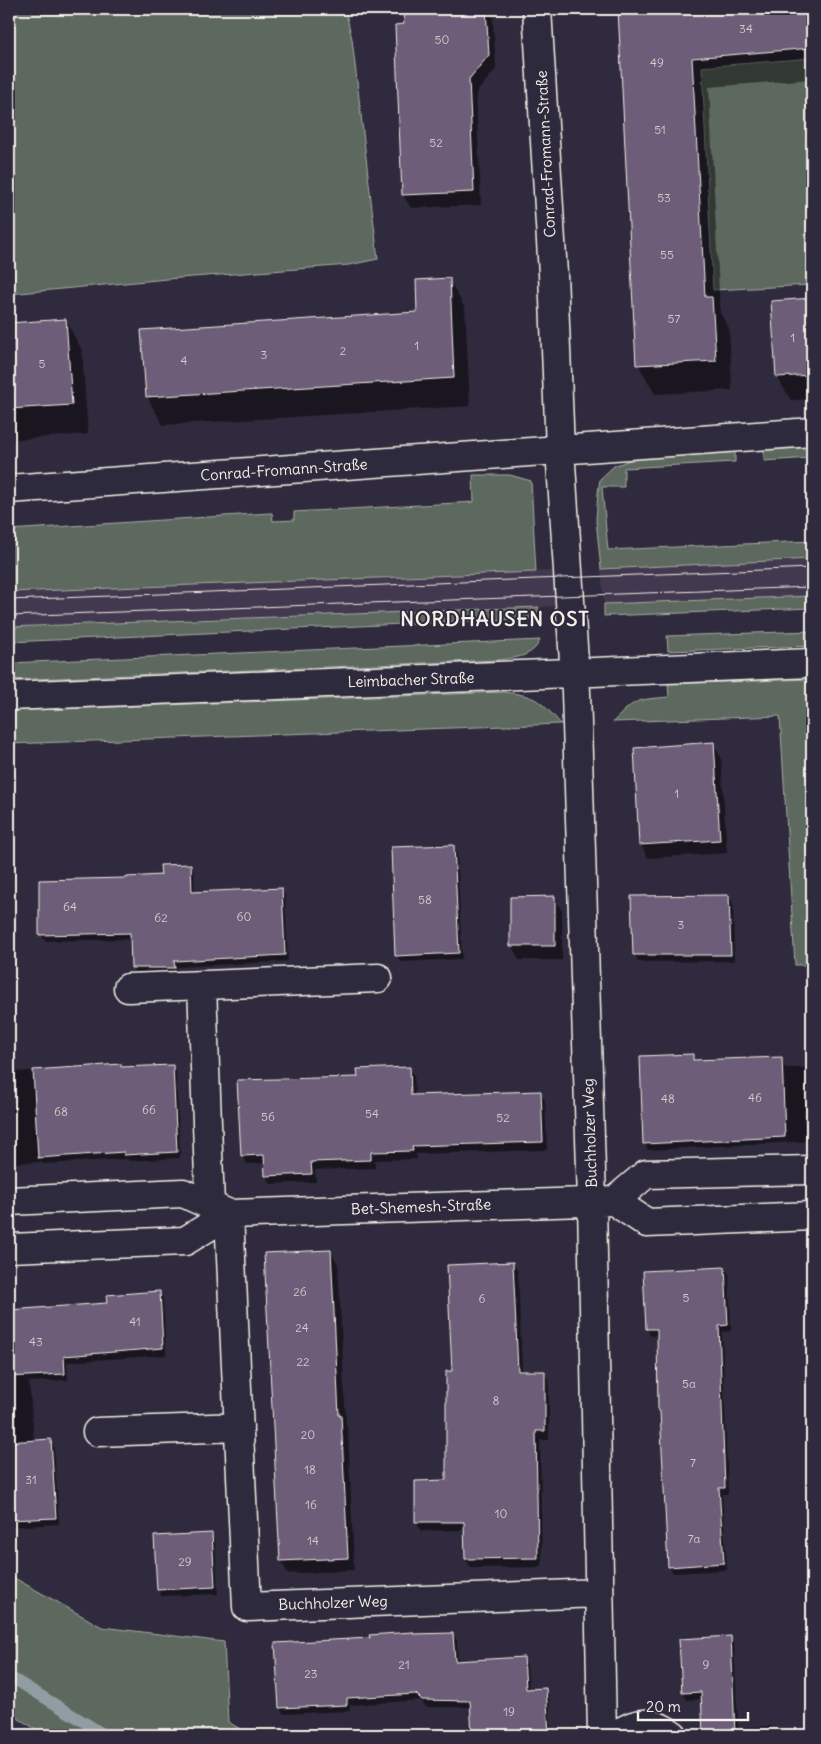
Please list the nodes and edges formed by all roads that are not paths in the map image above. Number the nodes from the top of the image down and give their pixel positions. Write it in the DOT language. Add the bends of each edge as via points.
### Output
graph roads {
  1 [pos="537,9"];
  2 [pos="812,432"];
  3 [pos="560,450"];
  4 [pos="9,489"];
  5 [pos="812,662"];
  6 [pos="575,673"];
  7 [pos="9,696"];
  8 [pos="378,978"];
  9 [pos="202,985"];
  10 [pos="128,988"];
  11 [pos="812,1170"];
  12 [pos="9,1201"];
  13 [pos="603,1201"];
  14 [pos="219,1210"];
  15 [pos="812,1216"];
  16 [pos="9,1248"];
  17 [pos="239,1427"];
  18 [pos="97,1432"];
  19 [pos="598,1593"];
  20 [pos="602,1735"];
  21 [pos="617,1735"];
  22 [pos="673,1735"];
  1 -- 3 [label="street, Conrad-Fromann-Straße"];
  2 -- 3 [label="street"];
  3 -- 4 [label="street, Conrad-Fromann-Straße"];
  3 -- 6 [label="street, Conrad-Fromann-Straße"];
  5 -- 6 [label="street, Leimbacher Straße"];
  6 -- 7 [label="street, Leimbacher Straße"];
  6 -- 13 [label="street, Buchholzer Weg"];
  8 -- 9 [label="street"];
  9 -- 10 [label="street"];
  9 -- 14 [label="street"];
  11 -- 13 [label="street" via="646,1174"];
  12 -- 14 [label="street, Bet-Shemesh-Straße" via="183,1193"];
  13 -- 14 [label="street, Bet-Shemesh-Straße"];
  13 -- 15 [label="street" via="647,1223"];
  13 -- 19 [label="street, Buchholzer Weg"];
  14 -- 16 [label="street" via="185,1241"];
  14 -- 17 [label="street, Buchholzer Weg"];
  17 -- 18 [label="street"];
  17 -- 19 [label="street, Buchholzer Weg" via="247,1607"];
  19 -- 20 [label="street, Buchholzer Weg"];
  21 -- 22 [label="street" via="638,1724 651,1724"];
}
